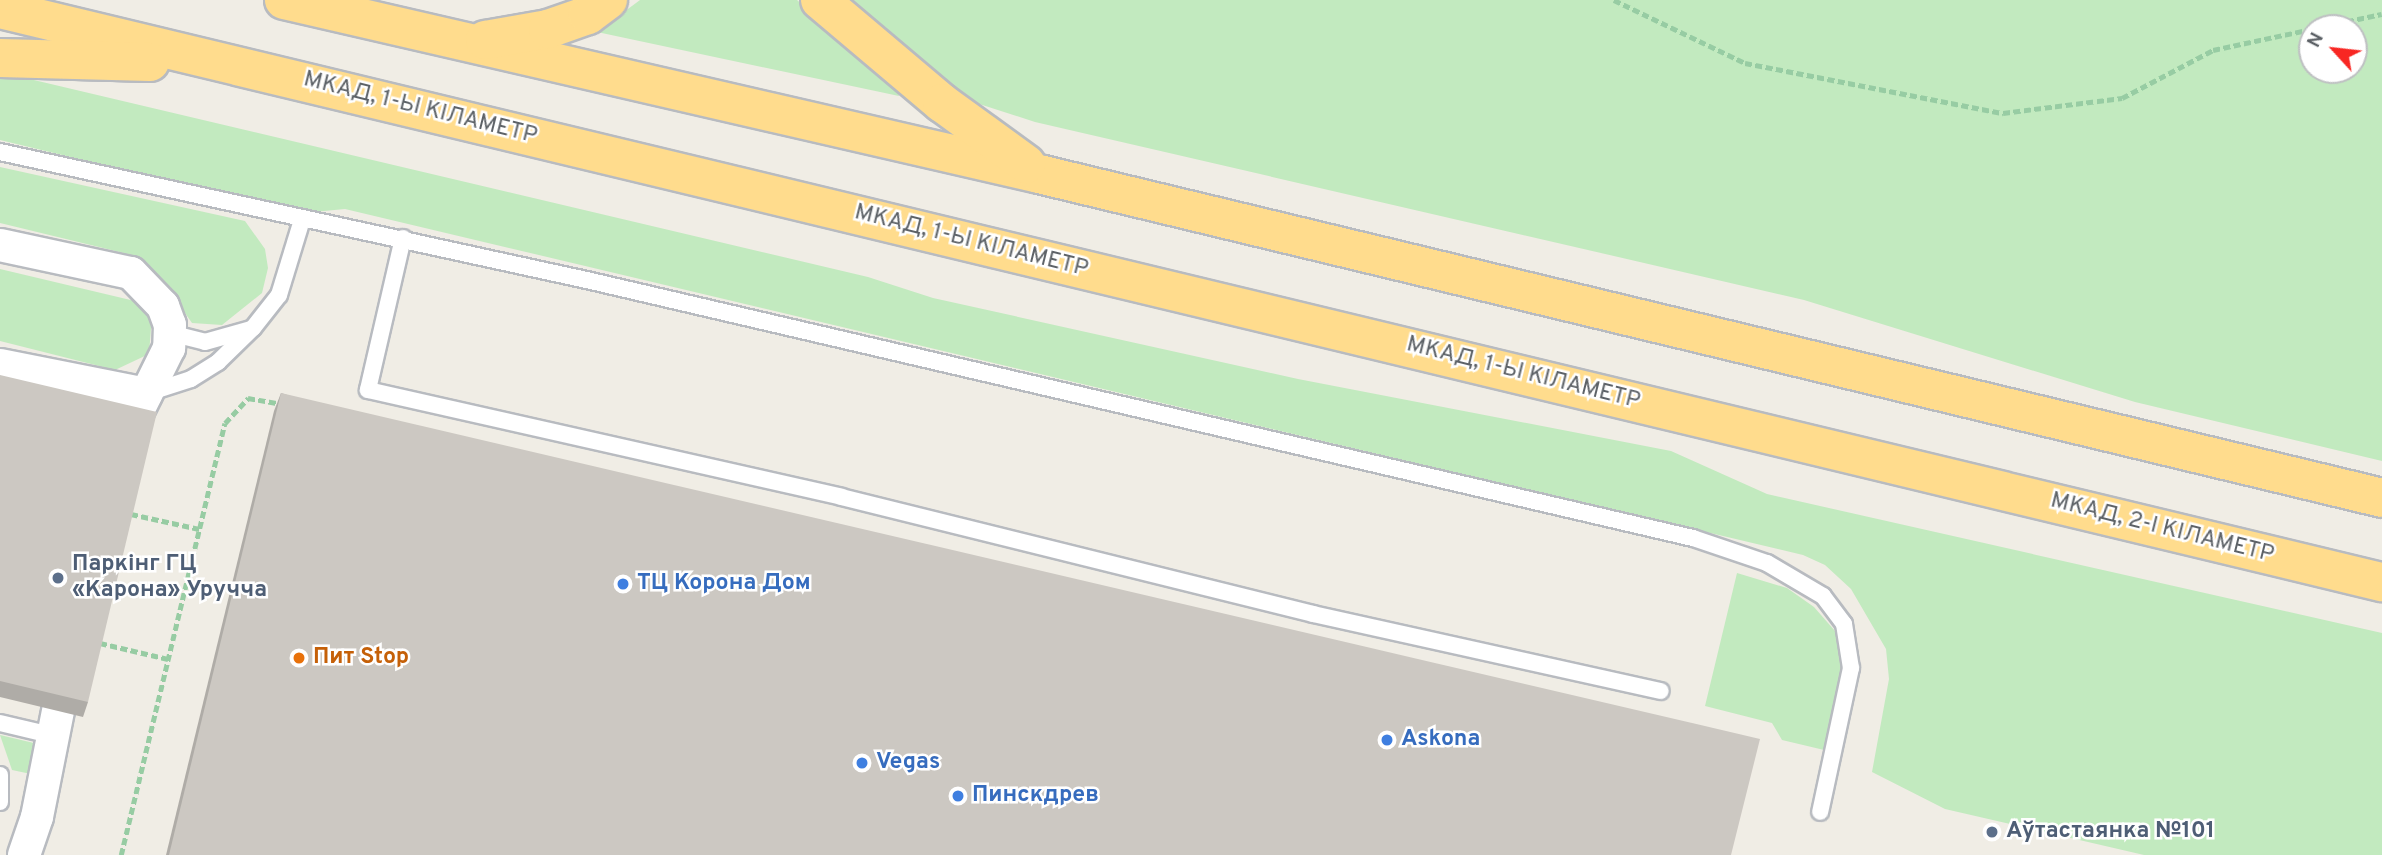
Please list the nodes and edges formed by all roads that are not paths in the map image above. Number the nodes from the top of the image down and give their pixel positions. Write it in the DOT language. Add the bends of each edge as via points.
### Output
graph roads {
  1 [pos="284,0"];
  2 [pos="608,0"];
  3 [pos="820,0"];
  4 [pos="0,9"];
  5 [pos="467,43"];
  6 [pos="0,58"];
  7 [pos="233,64"];
  8 [pos="0,152"];
  9 [pos="1039,174"];
  10 [pos="302,220"];
  11 [pos="403,238"];
  12 [pos="0,246"];
  13 [pos="253,328"];
  14 [pos="170,333"];
  15 [pos="0,365"];
  16 [pos="146,394"];
  17 [pos="132,423"];
  18 [pos="1942,475"];
  19 [pos="2382,498"];
  20 [pos="2382,582"];
  21 [pos="1661,691"];
  22 [pos="0,723"];
  23 [pos="57,724"];
  24 [pos="0,775"];
  25 [pos="0,802"];
  26 [pos="1821,812"];
  27 [pos="24,855"];
  1 -- 5 [label="highway"];
  2 -- 5 [label="highway" via="588,15 548,29"];
  3 -- 9 [label="highway" via="942,103"];
  4 -- 7 [label="highway, МКАД, 1-Ы КІЛАМЕТР"];
  5 -- 9 [label="highway"];
  6 -- 7 [label="highway"];
  7 -- 18 [label="highway, МКАД, 1-Ы КІЛАМЕТР"];
  8 -- 10 [label="lane"];
  9 -- 19 [label="highway"];
  10 -- 11 [label="lane"];
  10 -- 13 [label="lane" via="279,295"];
  11 -- 21 [label="lane" via="368,390 841,497 1313,614"];
  11 -- 26 [label="lane" via="1693,538 1767,562 1823,596 1844,624 1851,668"];
  12 -- 14 [label="street" via="131,273 163,306"];
  13 -- 14 [label="lane" via="205,342"];
  13 -- 16 [label="lane" via="218,362 191,379"];
  14 -- 16 [label="street" via="169,348"];
  15 -- 16 [label="street"];
  16 -- 17 [label="street"];
  18 -- 20 [label="highway, МКАД, 2-І КІЛАМЕТР"];
  22 -- 23 [label="lane"];
  23 -- 27 [label="street"];
  24 -- 25 [label="lane"];
}
